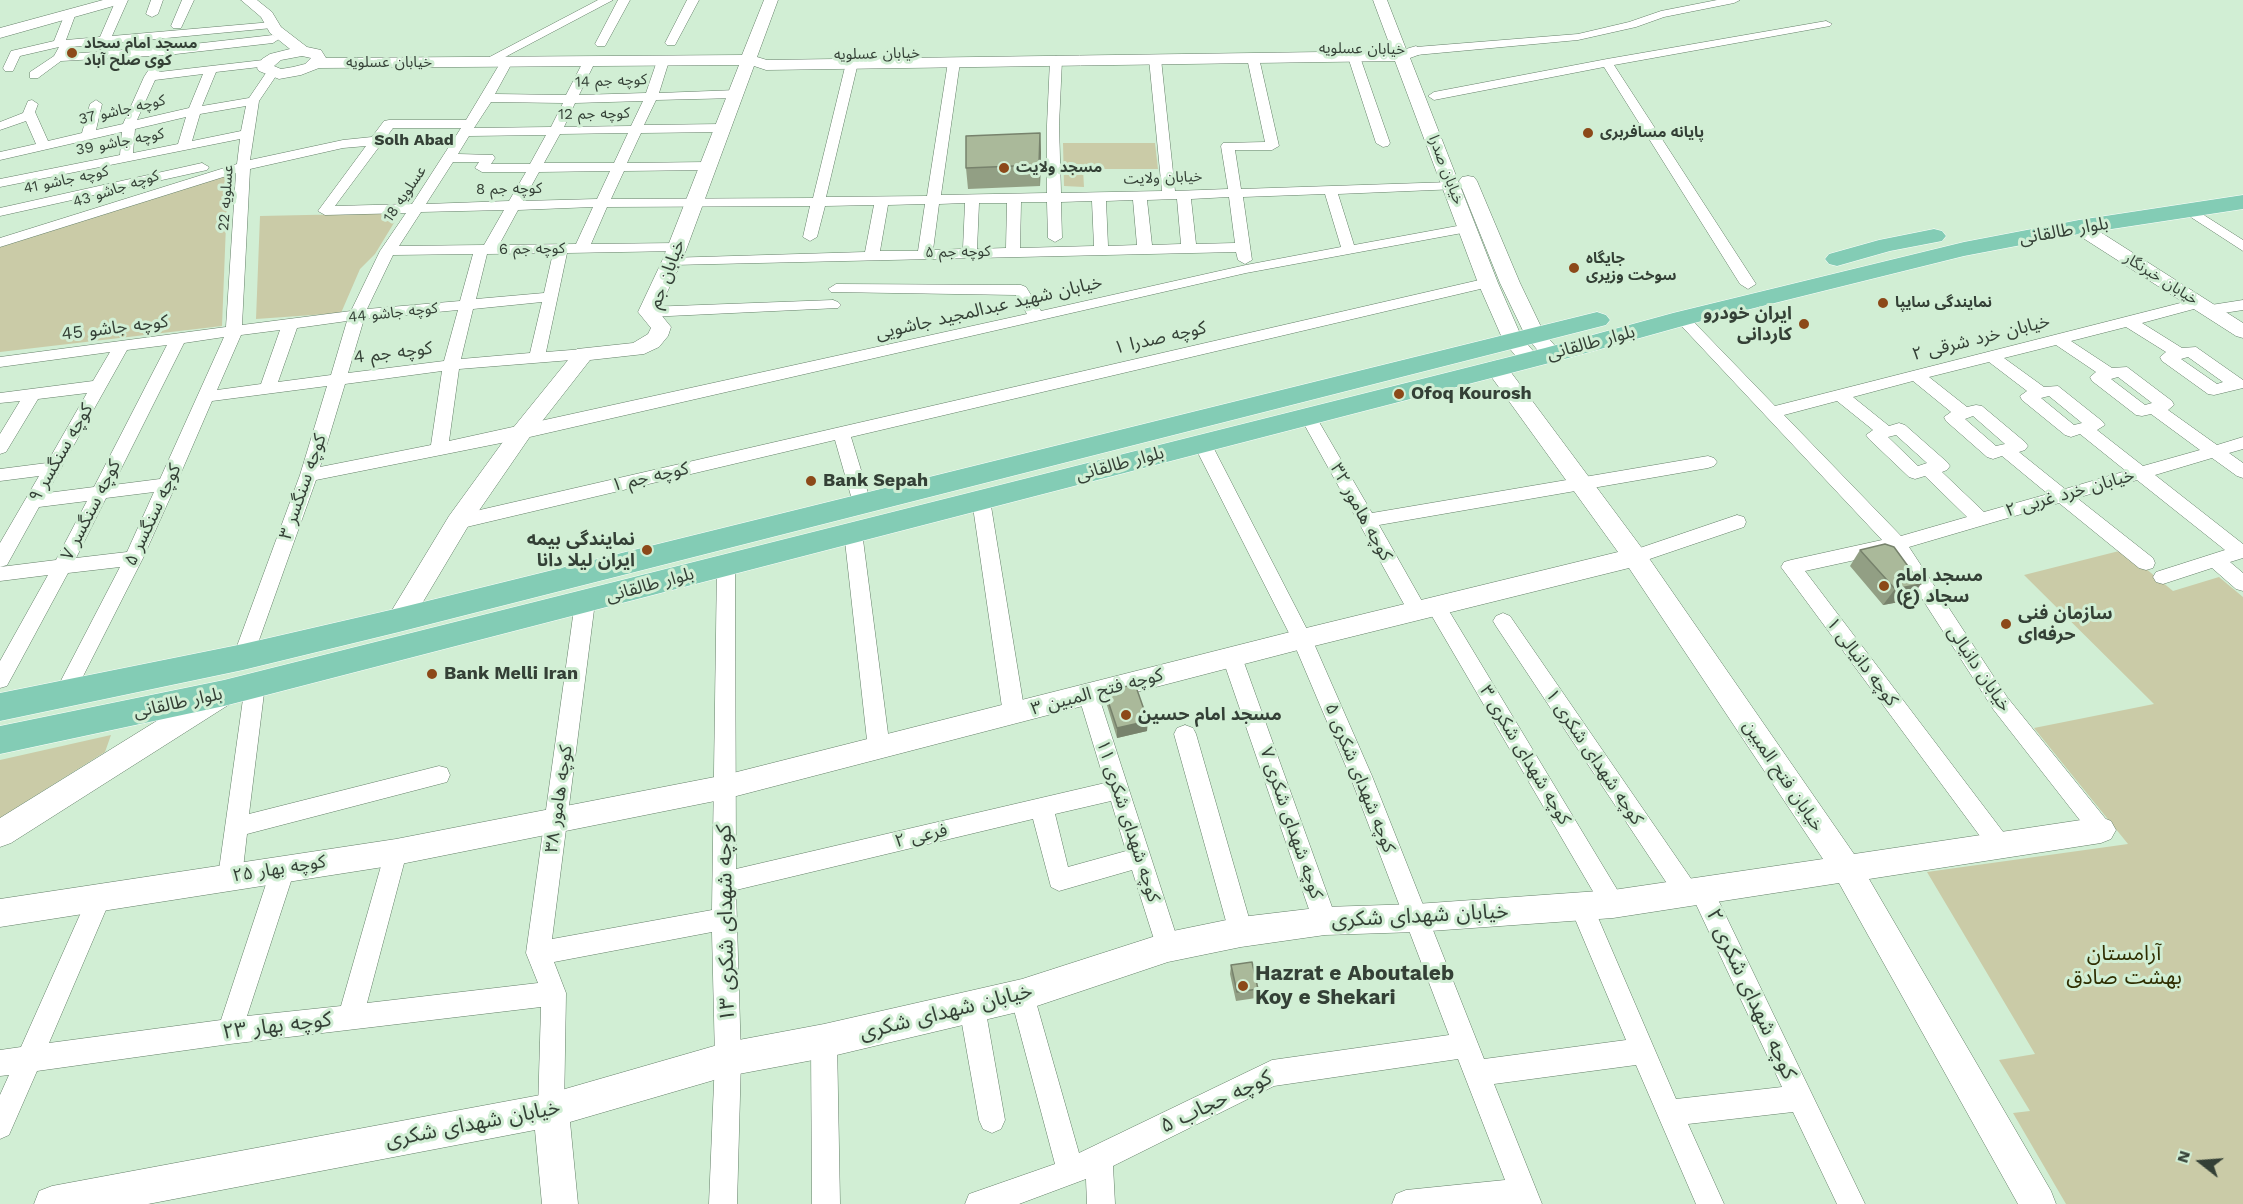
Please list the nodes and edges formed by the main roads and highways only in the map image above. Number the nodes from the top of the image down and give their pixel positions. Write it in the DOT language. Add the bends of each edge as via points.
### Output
graph roads {
  1 [pos="2243,184"];
  2 [pos="2243,202"];
  3 [pos="1532,347"];
  4 [pos="1196,432"];
  5 [pos="0,707"];
  6 [pos="0,740"];
  1 -- 3 [label="main road, بلوار طالقانی" via="1887,245"];
  2 -- 3 [label="main road, بلوار طالقانی" via="1964,249 1682,318"];
  3 -- 4 [label="main road, بلوار طالقانی"];
  3 -- 4 [label="main road, بلوار طالقانی" via="1496,368 1307,415"];
  4 -- 5 [label="main road, بلوار طالقانی" via="862,504 243,657"];
  4 -- 6 [label="main road, بلوار طالقانی" via="981,500 585,602 224,693"];
}
